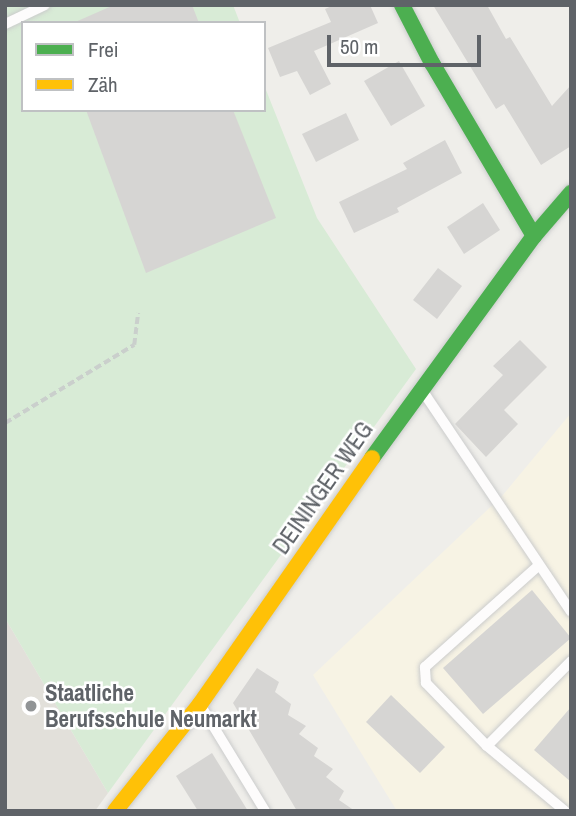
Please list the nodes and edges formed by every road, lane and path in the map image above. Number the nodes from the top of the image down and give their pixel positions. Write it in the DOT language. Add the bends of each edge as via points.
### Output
graph roads {
  1 [pos="45,5"];
  2 [pos="402,5"];
  3 [pos="5,24"];
  4 [pos="571,193"];
  5 [pos="534,236"];
  6 [pos="138,313"];
  7 [pos="421,387"];
  8 [pos="5,423"];
  9 [pos="538,566"];
  10 [pos="571,612"];
  11 [pos="571,661"];
  12 [pos="200,704"];
  13 [pos="487,746"];
  14 [pos="114,811"];
  15 [pos="265,811"];
  16 [pos="565,811"];
  1 -- 3 [label="lane"];
  2 -- 5 [label="street"];
  4 -- 5 [label="street, DEININGER WEG"];
  5 -- 7 [label="street, DEININGER WEG"];
  6 -- 8 [label="path" via="134,345"];
  7 -- 9 [label="lane"];
  7 -- 12 [label="street, DEININGER WEG"];
  9 -- 10 [label="lane"];
  9 -- 13 [label="lane" via="425,667 426,683"];
  11 -- 13 [label="lane"];
  12 -- 14 [label="street, DEININGER WEG"];
  12 -- 15 [label="lane"];
  13 -- 16 [label="lane"];
}
